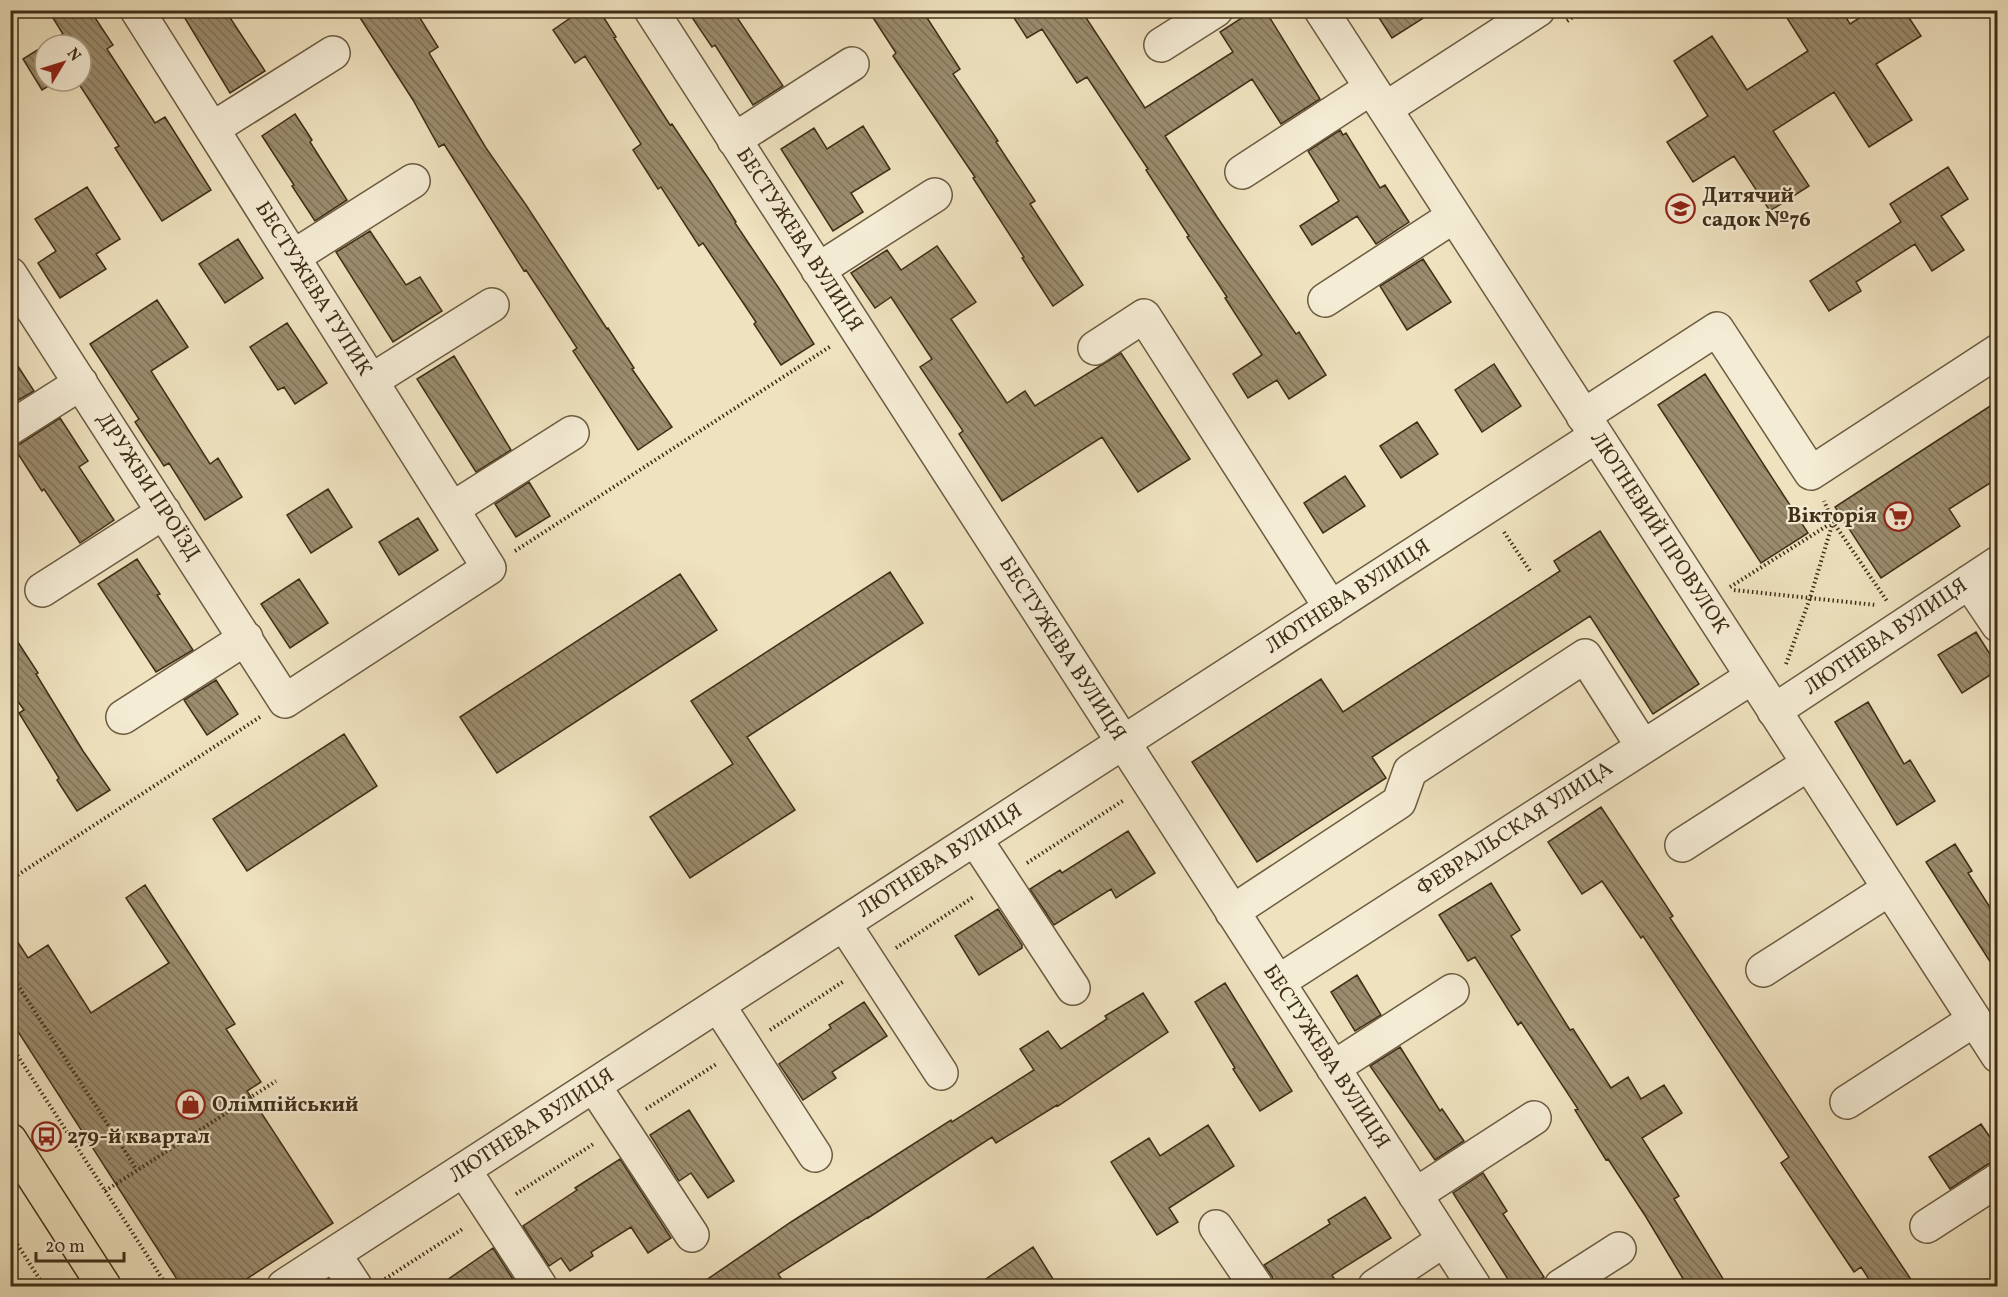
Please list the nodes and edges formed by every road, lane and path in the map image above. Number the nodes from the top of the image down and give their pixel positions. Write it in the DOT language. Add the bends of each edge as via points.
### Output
graph roads {
  1 [pos="137,10"];
  2 [pos="1216,10"];
  3 [pos="1321,10"];
  4 [pos="1538,10"];
  5 [pos="653,11"];
  6 [pos="1161,45"];
  7 [pos="333,53"];
  8 [pos="852,64"];
  9 [pos="1378,99"];
  10 [pos="212,129"];
  11 [pos="734,140"];
  12 [pos="1242,172"];
  13 [pos="414,181"];
  14 [pos="935,195"];
  15 [pos="1454,216"];
  16 [pos="293,257"];
  17 [pos="818,270"];
  18 [pos="10,274"];
  19 [pos="1325,300"];
  20 [pos="492,305"];
  21 [pos="856,329"];
  22 [pos="1095,348"];
  23 [pos="1998,351"];
  24 [pos="371,381"];
  25 [pos="81,383"];
  26 [pos="1590,426"];
  27 [pos="10,428"];
  28 [pos="572,433"];
  29 [pos="452,509"];
  30 [pos="164,512"];
  31 [pos="1833,522"];
  32 [pos="1998,563"];
  33 [pos="489,568"];
  34 [pos="1969,582"];
  35 [pos="42,590"];
  36 [pos="1810,598"];
  37 [pos="1331,608"];
  38 [pos="1998,625"];
  39 [pos="246,638"];
  40 [pos="1785,666"];
  41 [pos="1752,677"];
  42 [pos="285,701"];
  43 [pos="1774,711"];
  44 [pos="123,717"];
  45 [pos="1123,743"];
  46 [pos="1643,747"];
  47 [pos="1808,764"];
  48 [pos="975,838"];
  49 [pos="1682,845"];
  50 [pos="10,880"];
  51 [pos="1889,889"];
  52 [pos="1232,912"];
  53 [pos="844,924"];
  54 [pos="1763,970"];
  55 [pos="10,973"];
  56 [pos="1278,982"];
  57 [pos="1073,988"];
  58 [pos="1452,991"];
  59 [pos="718,1005"];
  60 [pos="1974,1020"];
  61 [pos="10,1044"];
  62 [pos="1998,1056"];
  63 [pos="1333,1068"];
  64 [pos="941,1073"];
  65 [pos="276,1081"];
  66 [pos="594,1086"];
  67 [pos="1847,1102"];
  68 [pos="1534,1118"];
  69 [pos="10,1140"];
  70 [pos="815,1155"];
  71 [pos="137,1170"];
  72 [pos="464,1170"];
  73 [pos="20,1176"];
  74 [pos="1998,1180"];
  75 [pos="105,1191"];
  76 [pos="1414,1195"];
  77 [pos="1927,1226"];
  78 [pos="1216,1227"];
  79 [pos="10,1233"];
  80 [pos="692,1235"];
  81 [pos="1444,1240"];
  82 [pos="1619,1249"];
  83 [pos="334,1254"];
  84 [pos="44,1287"];
  85 [pos="104,1287"];
  86 [pos="166,1287"];
  87 [pos="284,1287"];
  88 [pos="355,1287"];
  89 [pos="540,1287"];
  90 [pos="1256,1287"];
  91 [pos="1375,1287"];
  92 [pos="1474,1287"];
  93 [pos="1561,1287"];
  1 -- 10 [label="street, БЕСТУЖЕВА ТУПИК"];
  2 -- 6 [label="street"];
  3 -- 9 [label="street, ЛЮТНЕВИЙ ПРОВУЛОК"];
  4 -- 9 [label="street"];
  5 -- 11 [label="street, БЕСТУЖЕВА ВУЛИЦЯ"];
  7 -- 10 [label="street"];
  8 -- 11 [label="street"];
  9 -- 12 [label="street"];
  9 -- 15 [label="street, ЛЮТНЕВИЙ ПРОВУЛОК"];
  10 -- 16 [label="street, БЕСТУЖЕВА ТУПИК"];
  11 -- 17 [label="street, БЕСТУЖЕВА ВУЛИЦЯ"];
  13 -- 16 [label="street"];
  14 -- 17 [label="street"];
  15 -- 19 [label="street"];
  15 -- 26 [label="street, ЛЮТНЕВИЙ ПРОВУЛОК"];
  16 -- 24 [label="street, БЕСТУЖЕВА ТУПИК"];
  17 -- 21 [label="street, БЕСТУЖЕВА ВУЛИЦЯ"];
  18 -- 25 [label="street, ДРУЖБИ ПРОЇЗД"];
  20 -- 24 [label="street"];
  21 -- 33 [label="path"];
  21 -- 45 [label="street, БЕСТУЖЕВА ВУЛИЦЯ"];
  22 -- 37 [label="street" via="1144,316"];
  23 -- 26 [label="street, ЛЮТНЕВА ВУЛИЦЯ" via="1811,473 1717,329"];
  24 -- 29 [label="street, БЕСТУЖЕВА ТУПИК"];
  25 -- 27 [label="street"];
  25 -- 30 [label="street, ДРУЖБИ ПРОЇЗД"];
  26 -- 37 [label="street, ЛЮТНЕВА ВУЛИЦЯ"];
  26 -- 41 [label="street, ЛЮТНЕВИЙ ПРОВУЛОК"];
  28 -- 29 [label="street"];
  29 -- 33 [label="street, БЕСТУЖЕВА ТУПИК"];
  30 -- 35 [label="street"];
  30 -- 39 [label="street, ДРУЖБИ ПРОЇЗД"];
  31 -- 36 [label="path"];
  31 -- 36 [label="path" via="1890,606"];
  31 -- 36 [label="path" via="1727,590"];
  32 -- 34 [label="street, ЛЮТНЕВА ВУЛИЦЯ"];
  33 -- 42 [label="street"];
  34 -- 38 [label="street"];
  34 -- 43 [label="street, ЛЮТНЕВА ВУЛИЦЯ"];
  36 -- 40 [label="path"];
  37 -- 45 [label="street, ЛЮТНЕВА ВУЛИЦЯ"];
  39 -- 42 [label="street, ДРУЖБИ ПРОЇЗД"];
  39 -- 44 [label="street"];
  41 -- 43 [label="street, ЛЮТНЕВИЙ ПРОВУЛОК"];
  41 -- 46 [label="street, ФЕВРАЛЬСКАЯ УЛИЦА"];
  42 -- 50 [label="path"];
  43 -- 47 [label="street, ЛЮТНЕВИЙ ПРОВУЛОК"];
  45 -- 48 [label="street, ЛЮТНЕВА ВУЛИЦЯ"];
  45 -- 52 [label="street, БЕСТУЖЕВА ВУЛИЦЯ"];
  46 -- 52 [label="street" via="1585,656 1410,771 1400,802"];
  46 -- 56 [label="street, ФЕВРАЛЬСКАЯ УЛИЦА"];
  47 -- 49 [label="street"];
  47 -- 51 [label="street, ЛЮТНЕВИЙ ПРОВУЛОК"];
  48 -- 53 [label="street, ЛЮТНЕВА ВУЛИЦЯ"];
  48 -- 57 [label="street"];
  51 -- 54 [label="street"];
  51 -- 60 [label="street, ЛЮТНЕВИЙ ПРОВУЛОК"];
  52 -- 56 [label="street, БЕСТУЖЕВА ВУЛИЦЯ"];
  53 -- 59 [label="street, ЛЮТНЕВА ВУЛИЦЯ"];
  53 -- 64 [label="street"];
  55 -- 71 [label="path"];
  56 -- 63 [label="street, БЕСТУЖЕВА ВУЛИЦЯ"];
  58 -- 63 [label="street"];
  59 -- 66 [label="street, ЛЮТНЕВА ВУЛИЦЯ"];
  59 -- 70 [label="street"];
  60 -- 62 [label="street, ЛЮТНЕВИЙ ПРОВУЛОК"];
  60 -- 67 [label="street"];
  61 -- 75 [label="path"];
  63 -- 76 [label="street, БЕСТУЖЕВА ВУЛИЦЯ"];
  65 -- 71 [label="path"];
  66 -- 72 [label="street, ЛЮТНЕВА ВУЛИЦЯ"];
  66 -- 80 [label="street"];
  68 -- 76 [label="street"];
  69 -- 73 [label="main road"];
  71 -- 75 [label="path"];
  72 -- 83 [label="street, ЛЮТНЕВА ВУЛИЦЯ"];
  72 -- 89 [label="street"];
  73 -- 85 [label="main road"];
  74 -- 77 [label="street"];
  75 -- 86 [label="path"];
  76 -- 81 [label="street, БЕСТУЖЕВА ВУЛИЦЯ"];
  78 -- 90 [label="street"];
  79 -- 84 [label="path"];
  81 -- 91 [label="street"];
  81 -- 92 [label="street, БЕСТУЖЕВА ВУЛИЦЯ"];
  82 -- 93 [label="street"];
  83 -- 87 [label="street, ЛЮТНЕВА ВУЛИЦЯ"];
  83 -- 88 [label="street"];
}
